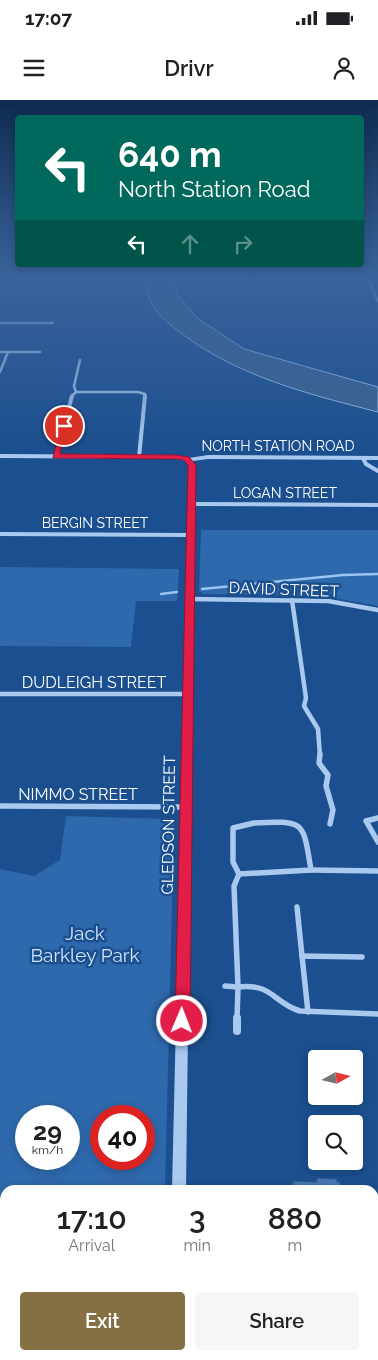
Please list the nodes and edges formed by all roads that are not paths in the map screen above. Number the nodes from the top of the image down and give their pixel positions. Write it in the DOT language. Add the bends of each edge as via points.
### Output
graph roads {
  1 [pos="0,352"];
  2 [pos="8,352"];
  3 [pos="40,352"];
  4 [pos="80,360"];
  5 [pos="0,372"];
  6 [pos="76,392"];
  7 [pos="0,456"];
  8 [pos="56,456"];
  9 [pos="139,456"];
  10 [pos="363,458"];
  11 [pos="378,458"];
  12 [pos="189,460"];
  13 [pos="378,471"];
  14 [pos="192,504"];
  15 [pos="378,505"];
  16 [pos="0,534"];
  17 [pos="191,535"];
  18 [pos="189,599"];
  19 [pos="292,600"];
  20 [pos="378,610"];
  21 [pos="0,694"];
  22 [pos="187,694"];
  23 [pos="0,806"];
  24 [pos="186,807"];
  25 [pos="378,818"];
  26 [pos="330,824"];
  27 [pos="378,842"];
  28 [pos="311,870"];
  29 [pos="378,871"];
  30 [pos="239,874"];
  31 [pos="297,908"];
  32 [pos="302,956"];
  33 [pos="362,957"];
  34 [pos="225,986"];
  35 [pos="238,987"];
  36 [pos="308,1012"];
  37 [pos="378,1014"];
  38 [pos="237,1031"];
  39 [pos="179,1185"];
  1 -- 2 [label="street"];
  2 -- 3 [label="street"];
  2 -- 5 [label="street"];
  4 -- 6 [label="street" via="74,386"];
  6 -- 8 [label="street" via="72,395"];
  6 -- 9 [label="street" via="144,393"];
  7 -- 8 [label="street, NORTH STATION ROAD"];
  8 -- 9 [label="street, NORTH STATION ROAD"];
  9 -- 12 [label="street, NORTH STATION ROAD"];
  10 -- 11 [label="street, NORTH STATION ROAD"];
  10 -- 12 [label="street, NORTH STATION ROAD" via="208,457"];
  10 -- 13 [label="street" via="366,464"];
  12 -- 14 [label="street, GLEDSON STREET" via="192,465"];
  14 -- 15 [label="street, LOGAN STREET"];
  14 -- 17 [label="street, GLEDSON STREET"];
  16 -- 17 [label="street, BERGIN STREET"];
  17 -- 18 [label="street, GLEDSON STREET"];
  18 -- 19 [label="street, DAVID STREET"];
  18 -- 22 [label="street, GLEDSON STREET"];
  19 -- 20 [label="street, DAVID STREET" via="328,601"];
  19 -- 26 [label="street" via="306,698 304,706 318,729 319,764 328,775 326,786 333,810"];
  21 -- 22 [label="street, DUDLEIGH STREET"];
  22 -- 24 [label="street, GLEDSON STREET"];
  23 -- 24 [label="street, NIMMO STREET"];
  24 -- 39 [label="street, GLEDSON STREET"];
  25 -- 27 [label="street" via="366,821"];
  28 -- 29 [label="street"];
  28 -- 30 [label="street"];
  28 -- 30 [label="street" via="305,833 298,825 245,823 233,828 232,833 233,862"];
  30 -- 35 [label="street" via="234,886"];
  31 -- 32 [label="street"];
  32 -- 33 [label="street"];
  32 -- 36 [label="street"];
  34 -- 35 [label="street"];
  35 -- 36 [label="street" via="259,987 290,1009"];
  35 -- 38 [label="street"];
  36 -- 37 [label="street"];
}
